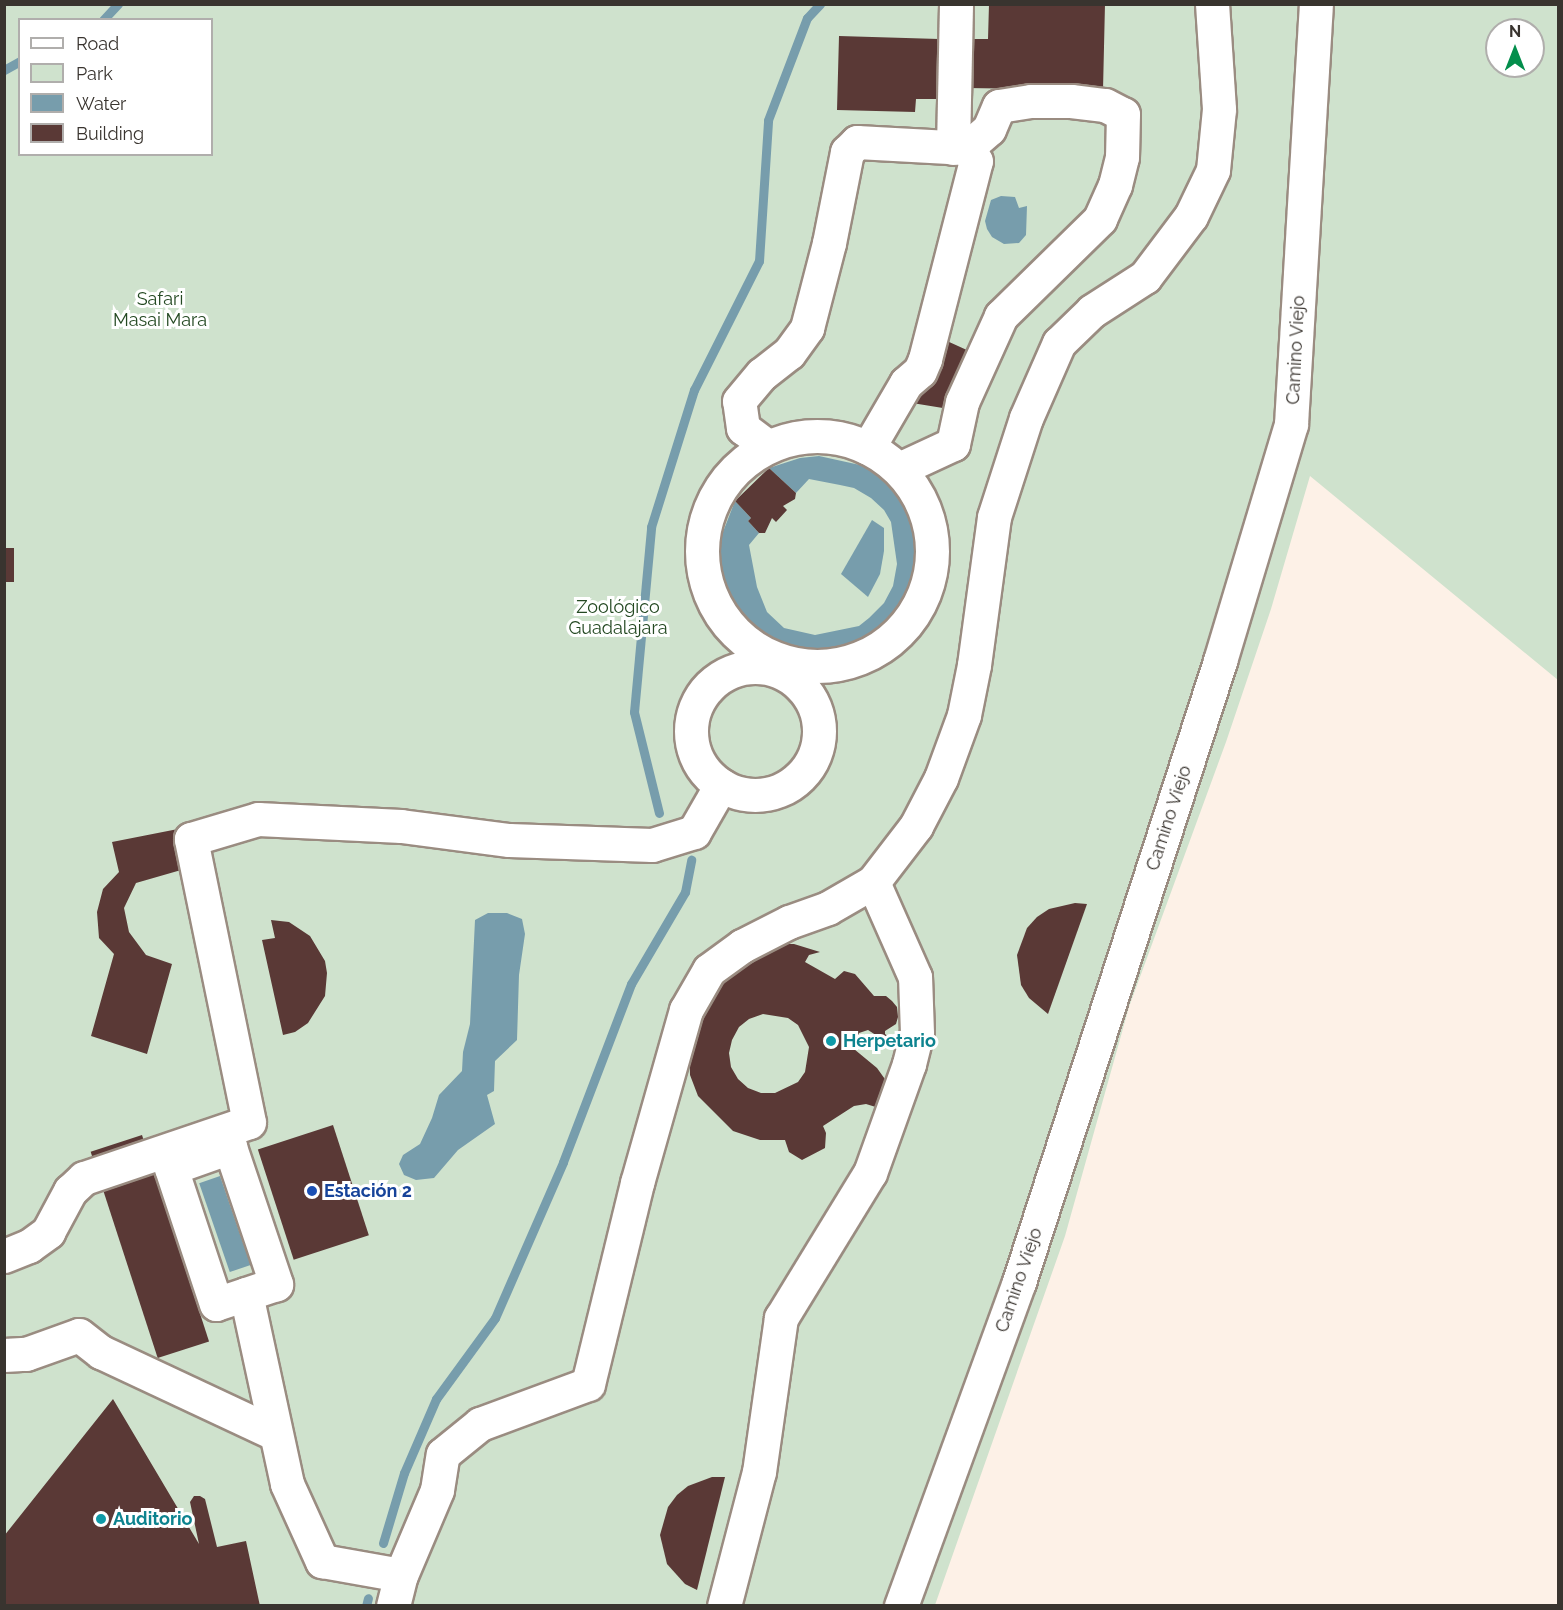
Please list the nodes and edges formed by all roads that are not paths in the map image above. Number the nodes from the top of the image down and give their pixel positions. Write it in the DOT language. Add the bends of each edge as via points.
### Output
graph roads {
  1 [pos="956,4"];
  2 [pos="1212,4"];
  3 [pos="1316,4"];
  4 [pos="960,148"];
  5 [pos="767,446"];
  6 [pos="868,448"];
  7 [pos="899,470"];
  8 [pos="775,664"];
  9 [pos="721,785"];
  10 [pos="873,882"];
  11 [pos="197,1149"];
  12 [pos="4,1256"];
  13 [pos="246,1294"];
  14 [pos="4,1355"];
  15 [pos="274,1433"];
  16 [pos="397,1590"];
  17 [pos="724,1605"];
  18 [pos="901,1605"];
  1 -- 4 [label="street"];
  2 -- 10 [label="street" via="1219,109 1213,170 1191,216 1145,277 1092,311 1059,343 1026,418 994,517 964,715 941,778 916,826"];
  3 -- 18 [label="street, Camino Viejo" via="1291,424 1216,673 1019,1282"];
  4 -- 5 [label="street" via="857,142 847,152 807,328 789,353 762,374 739,400 742,428"];
  4 -- 6 [label="street" via="976,161 925,359 906,383"];
  4 -- 7 [label="street" via="989,129 999,106 1071,101 1105,105 1123,114 1122,157 1100,219 1001,316 962,402 953,444"];
  5 -- 6 [label="street" via="822,435"];
  5 -- 8 [label="street" via="747,458 726,479 710,505 701,542 704,578 718,611 735,632"];
  6 -- 7 [label="street"];
  7 -- 8 [label="street" via="925,507 932,532 930,578 913,615 883,646 847,662 817,666"];
  8 -- 9 [label="street" via="734,671 716,680 693,714 691,731 696,757"];
  8 -- 9 [label="street" via="809,697 818,718 819,741 813,760 784,788 765,795 745,795"];
  9 -- 11 [label="street" via="694,832 652,845 509,840 401,825 258,819 191,839 249,1122"];
  10 -- 16 [label="street" via="828,908 742,946 709,970 686,1010 637,1183 588,1384 480,1424 443,1454 437,1490"];
  10 -- 17 [label="street" via="915,977 917,1033 870,1173 781,1318 759,1472"];
  11 -- 12 [label="street" via="84,1178 70,1191 48,1232 29,1246"];
  11 -- 13 [label="street" via="171,1168 216,1304"];
  11 -- 13 [label="street" via="230,1147 276,1284"];
  13 -- 15 [label="street"];
  14 -- 15 [label="street" via="26,1354 79,1335 101,1352"];
  15 -- 16 [label="street" via="287,1484 322,1561"];
}
